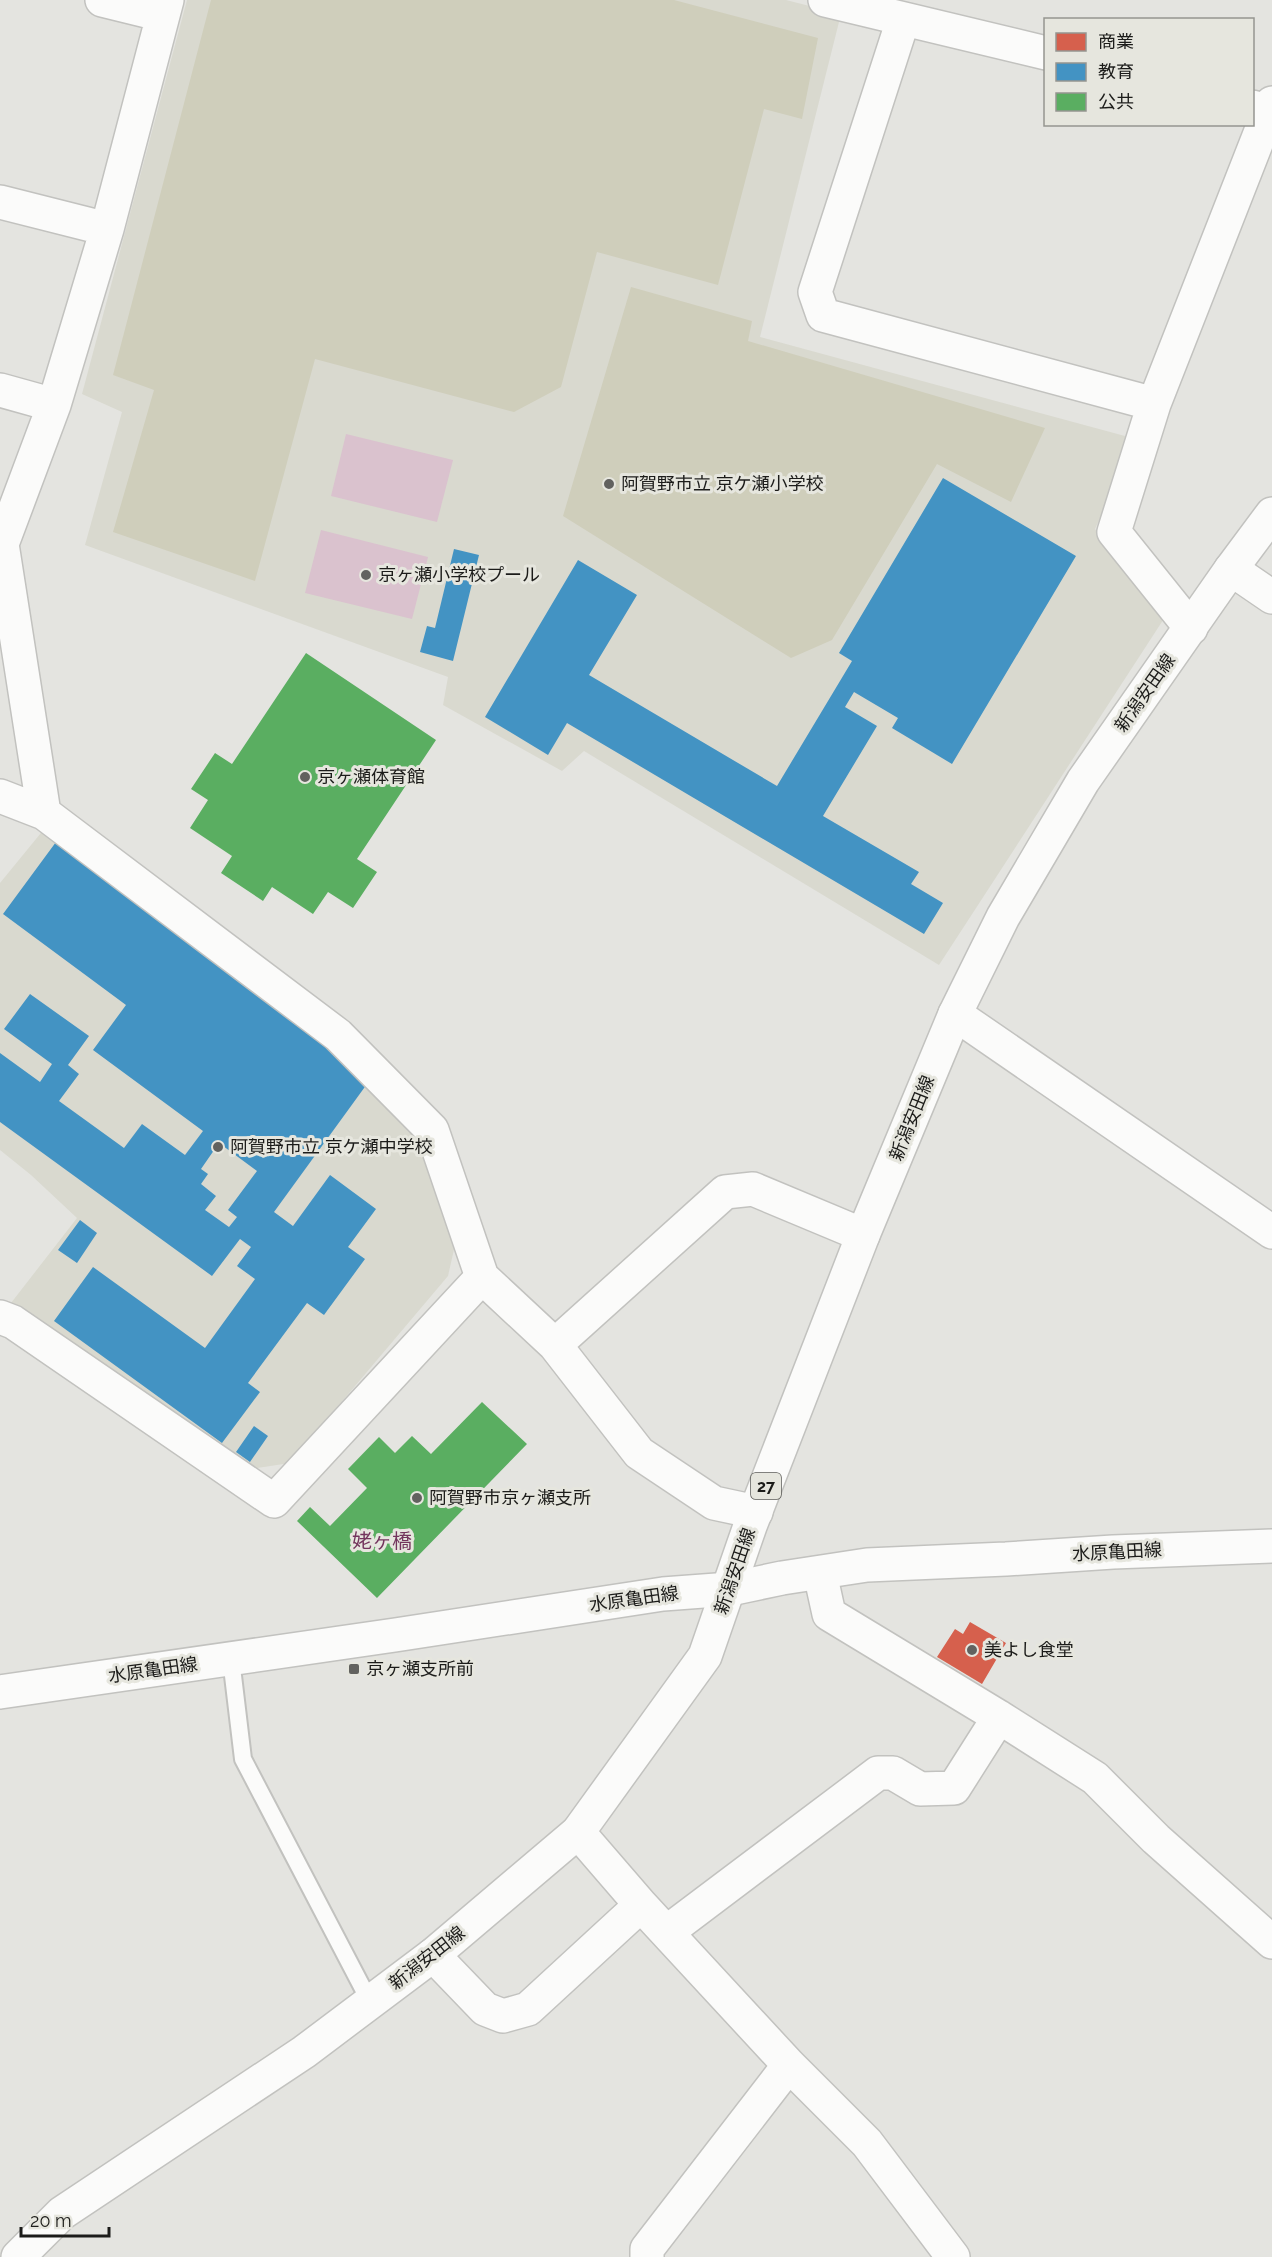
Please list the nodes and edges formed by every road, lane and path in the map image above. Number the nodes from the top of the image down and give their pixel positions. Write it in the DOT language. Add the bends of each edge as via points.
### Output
graph roads {
  1 [pos="102,0"];
  2 [pos="825,0"];
  3 [pos="165,8"];
  4 [pos="903,20"];
  5 [pos="1044,53"];
  6 [pos="1266,108"];
  7 [pos="0,202"];
  8 [pos="107,229"];
  9 [pos="0,390"];
  10 [pos="1154,404"];
  11 [pos="54,405"];
  12 [pos="1272,514"];
  13 [pos="1232,568"];
  14 [pos="1272,597"];
  15 [pos="1191,628"];
  16 [pos="10,653"];
  17 [pos="0,796"];
  18 [pos="44,813"];
  19 [pos="955,1014"];
  20 [pos="1272,1232"];
  21 [pos="863,1235"];
  22 [pos="482,1277"];
  23 [pos="0,1317"];
  24 [pos="555,1345"];
  25 [pos="756,1512"];
  26 [pos="1272,1546"];
  27 [pos="820,1573"];
  28 [pos="730,1589"];
  29 [pos="231,1659"];
  30 [pos="0,1692"];
  31 [pos="999,1717"];
  32 [pos="578,1832"];
  33 [pos="641,1905"];
  34 [pos="667,1932"];
  35 [pos="1272,1942"];
  36 [pos="433,1954"];
  37 [pos="370,2002"];
  38 [pos="789,2065"];
  39 [pos="18,2257"];
  40 [pos="647,2257"];
  41 [pos="953,2257"];
  1 -- 3 [label="street"];
  2 -- 4 [label="street"];
  3 -- 8 [label="street"];
  4 -- 5 [label="street"];
  4 -- 10 [label="street" via="814,292 823,315"];
  6 -- 10 [label="street"];
  7 -- 8 [label="street"];
  8 -- 11 [label="street"];
  9 -- 11 [label="street"];
  10 -- 15 [label="street" via="1114,532"];
  11 -- 16 [label="street" via="2,544"];
  12 -- 13 [label="street, 新潟安田線 / 27"];
  13 -- 14 [label="street"];
  13 -- 15 [label="street, 新潟安田線 / 27"];
  15 -- 19 [label="street, 新潟安田線 / 27" via="1083,781 1003,917"];
  16 -- 18 [label="street"];
  17 -- 18 [label="street"];
  18 -- 22 [label="street" via="338,1035 432,1130"];
  19 -- 20 [label="street"];
  19 -- 21 [label="street, 新潟安田線 / 27"];
  21 -- 24 [label="street" via="753,1189 725,1192"];
  21 -- 25 [label="street, 新潟安田線 / 27"];
  22 -- 23 [label="street" via="274,1501"];
  22 -- 24 [label="street"];
  24 -- 25 [label="street" via="639,1453 714,1503"];
  25 -- 28 [label="street, 新潟安田線 / 27"];
  26 -- 27 [label="street, 水原亀田線" via="867,1565"];
  27 -- 28 [label="street, 水原亀田線"];
  27 -- 31 [label="street" via="829,1614"];
  28 -- 29 [label="street, 水原亀田線" via="663,1594"];
  28 -- 32 [label="street, 新潟安田線 / 27" via="705,1656"];
  29 -- 30 [label="street, 水原亀田線"];
  29 -- 37 [label="lane" via="243,1759"];
  31 -- 34 [label="street" via="954,1788 920,1789 892,1773 878,1773"];
  31 -- 35 [label="street" via="1095,1778 1156,1839"];
  32 -- 33 [label="street"];
  32 -- 36 [label="street, 新潟安田線 / 27"];
  33 -- 34 [label="street"];
  33 -- 36 [label="street" via="528,2009 503,2016 485,2009"];
  34 -- 38 [label="street"];
  36 -- 37 [label="street, 新潟安田線 / 27"];
  37 -- 39 [label="street, 新潟安田線 / 27" via="304,2052 62,2213"];
  38 -- 40 [label="street" via="647,2249"];
  38 -- 41 [label="street" via="867,2143"];
}
